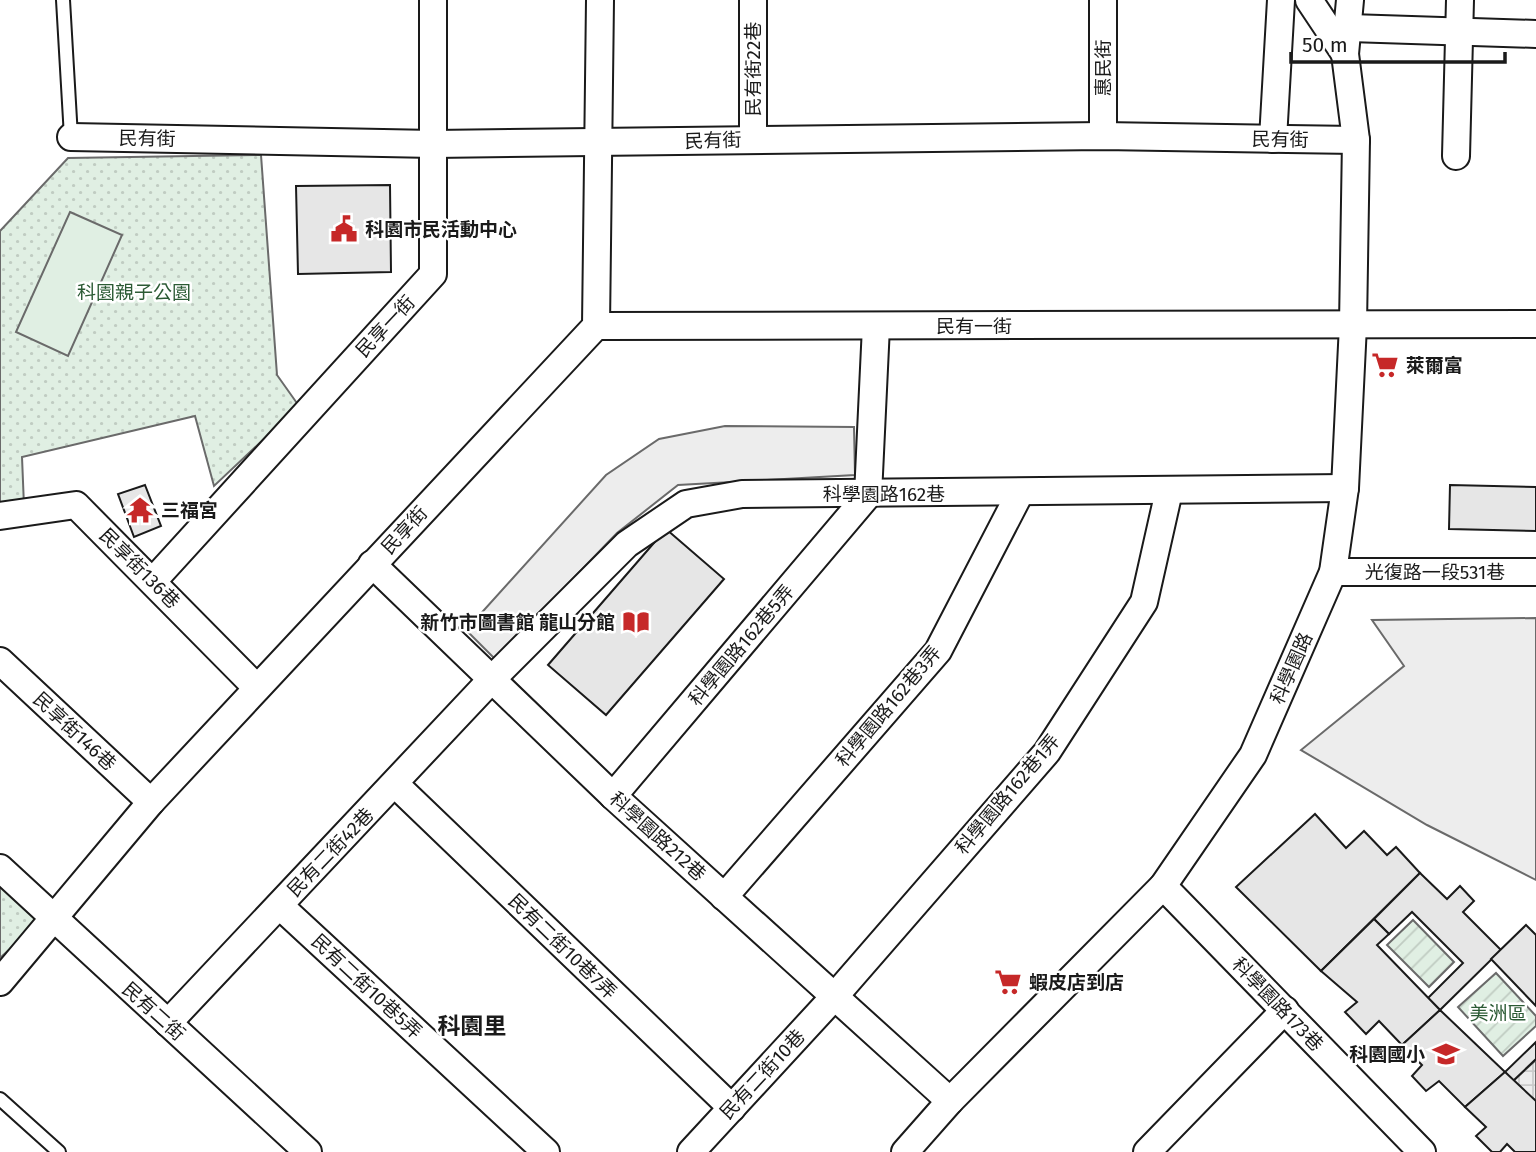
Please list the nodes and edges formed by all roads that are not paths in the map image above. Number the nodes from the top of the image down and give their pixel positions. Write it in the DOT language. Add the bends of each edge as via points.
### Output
graph roads {
  1 [pos="63,0"];
  2 [pos="433,0"];
  3 [pos="600,0"];
  4 [pos="753,0"];
  5 [pos="1103,0"];
  6 [pos="1281,0"];
  7 [pos="1309,0"];
  8 [pos="1350,0"];
  9 [pos="1460,0"];
  10 [pos="1459,32"];
  11 [pos="1536,34"];
  12 [pos="1347,41"];
  13 [pos="1103,136"];
  14 [pos="71,137"];
  15 [pos="753,139"];
  16 [pos="1273,139"];
  17 [pos="1356,140"];
  18 [pos="598,143"];
  19 [pos="434,144"];
  20 [pos="1456,156"];
  21 [pos="1536,324"];
  22 [pos="1353,325"];
  23 [pos="596,326"];
  24 [pos="876,326"];
  25 [pos="1345,488"];
  26 [pos="1169,491"];
  27 [pos="1020,493"];
  28 [pos="868,495"];
  29 [pos="0,516"];
  30 [pos="372,564"];
  31 [pos="1333,572"];
  32 [pos="1536,572"];
  33 [pos="154,580"];
  34 [pos="0,661"];
  35 [pos="492,679"];
  36 [pos="257,688"];
  37 [pos="395,784"];
  38 [pos="613,796"];
  39 [pos="151,802"];
  40 [pos="0,868"];
  41 [pos="1163,886"];
  42 [pos="724,897"];
  43 [pos="280,905"];
  44 [pos="53,918"];
  45 [pos="0,982"];
  46 [pos="834,997"];
  47 [pos="1285,1010"];
  48 [pos="168,1023"];
  49 [pos="0,1099"];
  50 [pos="950,1101"];
  51 [pos="732,1108"];
  52 [pos="1158,1149"];
  53 [pos="60,1152"];
  54 [pos="308,1152"];
  55 [pos="546,1152"];
  56 [pos="691,1152"];
  57 [pos="905,1152"];
  58 [pos="1422,1152"];
  1 -- 14 [label="lane"];
  2 -- 19 [label="street, 民享一街"];
  3 -- 18 [label="street"];
  4 -- 15 [label="street, 民有街22巷"];
  5 -- 13 [label="street, 惠民街"];
  6 -- 16 [label="street"];
  7 -- 12 [label="street, 科學園路"];
  8 -- 12 [label="street, 科學園路"];
  9 -- 10 [label="street"];
  10 -- 11 [label="street"];
  10 -- 12 [label="street"];
  10 -- 20 [label="street"];
  12 -- 17 [label="street, 科學園路"];
  13 -- 15 [label="street, 民有街"];
  13 -- 16 [label="street, 民有街"];
  14 -- 19 [label="street, 民有街"];
  15 -- 18 [label="street, 民有街"];
  16 -- 17 [label="street, 民有街"];
  17 -- 22 [label="street, 科學園路"];
  18 -- 19 [label="street, 民有街"];
  18 -- 23 [label="street"];
  19 -- 33 [label="street, 民享一街" via="433,274"];
  21 -- 22 [label="street"];
  22 -- 24 [label="street, 民有一街"];
  22 -- 25 [label="street, 科學園路"];
  23 -- 24 [label="street, 民有一街"];
  23 -- 30 [label="street, 民享街"];
  24 -- 28 [label="street"];
  25 -- 26 [label="street, 科學園路162巷"];
  25 -- 31 [label="street, 科學園路"];
  26 -- 27 [label="street, 科學園路162巷"];
  26 -- 46 [label="street, 科學園路162巷1弄" via="1144,602 1046,752"];
  27 -- 28 [label="street, 科學園路162巷"];
  27 -- 42 [label="street, 科學園路162巷3弄" via="938,651"];
  28 -- 35 [label="street, 科學園路162巷" via="743,494 686,504 627,544"];
  28 -- 38 [label="street, 科學園路162巷5弄"];
  29 -- 33 [label="street, 民享街136巷" via="76,505"];
  30 -- 35 [label="street, 科學園路212巷"];
  30 -- 36 [label="street, 民享街"];
  31 -- 32 [label="street, 光復路一段531巷"];
  31 -- 41 [label="street, 科學園路" via="1253,755"];
  33 -- 36 [label="street, 民享街136巷"];
  34 -- 39 [label="street, 民享街146巷"];
  35 -- 37 [label="street, 民有二街42巷"];
  35 -- 38 [label="street, 科學園路212巷"];
  36 -- 39 [label="street, 民享街"];
  37 -- 43 [label="street, 民有二街42巷"];
  37 -- 51 [label="street, 民有二街10巷7弄"];
  38 -- 42 [label="street, 科學園路212巷"];
  39 -- 44 [label="street, 民享街"];
  40 -- 44 [label="street, 民有二街"];
  41 -- 47 [label="street, 科學園路173巷"];
  41 -- 50 [label="street, 科學園路"];
  42 -- 46 [label="street, 科學園路212巷"];
  43 -- 48 [label="street, 民有二街42巷"];
  43 -- 55 [label="street, 民有二街10巷5弄"];
  44 -- 45 [label="street, 民享街"];
  44 -- 48 [label="street, 民有二街"];
  46 -- 50 [label="street, 科學園路212巷"];
  46 -- 51 [label="street, 民有二街10巷"];
  47 -- 52 [label="street"];
  47 -- 58 [label="street, 科學園路173巷"];
  48 -- 54 [label="street, 民有二街"];
  49 -- 53 [label="lane"];
  50 -- 57 [label="street, 科學園路"];
  51 -- 56 [label="street, 民有二街10巷"];
}
